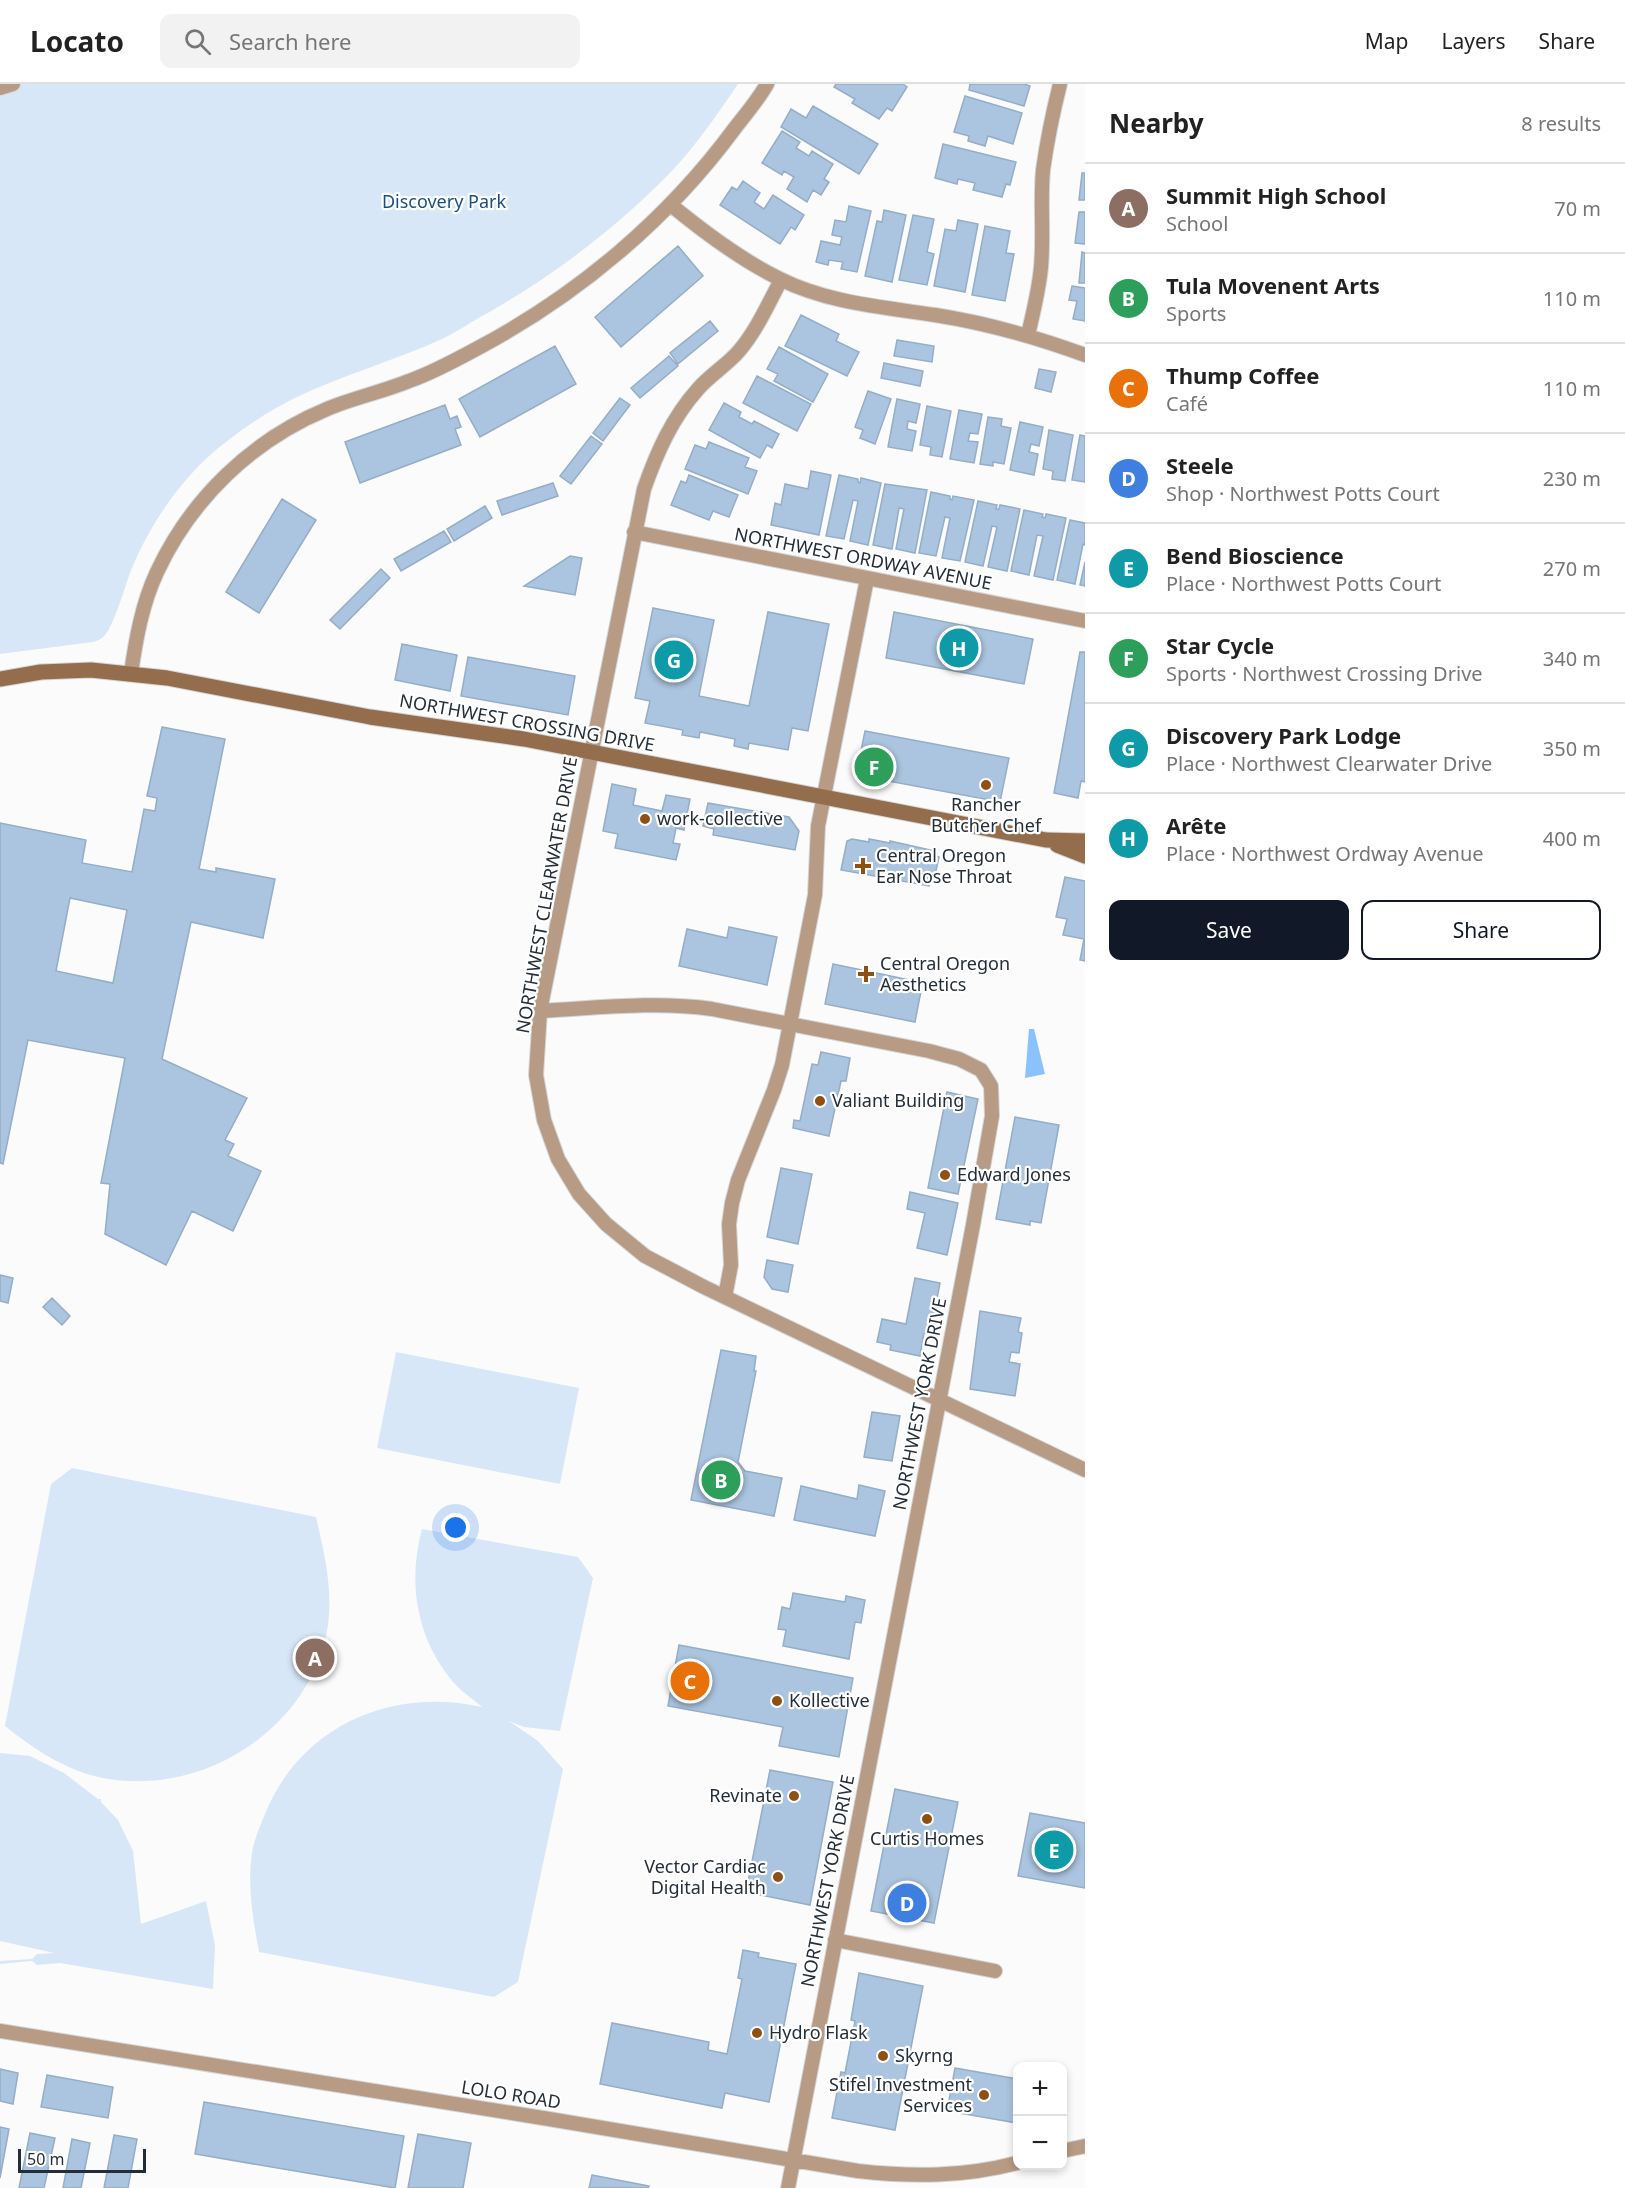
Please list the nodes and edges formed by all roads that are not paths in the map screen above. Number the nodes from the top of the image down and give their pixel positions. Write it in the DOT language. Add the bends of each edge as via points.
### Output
graph roads {
  1 [pos="13,84"];
  2 [pos="767,84"];
  3 [pos="1060,84"];
  4 [pos="0,87"];
  5 [pos="671,205"];
  6 [pos="781,280"];
  7 [pos="1028,336"];
  8 [pos="1085,354"];
  9 [pos="634,532"];
  10 [pos="867,579"];
  11 [pos="1085,621"];
  12 [pos="131,673"];
  13 [pos="0,679"];
  14 [pos="591,752"];
  15 [pos="824,797"];
  16 [pos="1046,840"];
  17 [pos="1085,841"];
  18 [pos="1085,856"];
  19 [pos="540,1011"];
  20 [pos="790,1026"];
  21 [pos="725,1296"];
  22 [pos="939,1400"];
  23 [pos="1085,1470"];
  24 [pos="835,1940"];
  25 [pos="995,1971"];
  26 [pos="0,2031"];
  27 [pos="1085,2146"];
  28 [pos="1067,2150"];
  29 [pos="793,2161"];
  30 [pos="1013,2164"];
  31 [pos="788,2188"];
  1 -- 4 [label="street"];
  2 -- 5 [label="street" via="722,146"];
  3 -- 7 [label="street" via="1044,170 1041,266"];
  5 -- 6 [label="street" via="737,254"];
  5 -- 12 [label="street" via="547,309 410,381 328,408 296,423 234,467 205,496 179,532 157,573 145,604"];
  6 -- 7 [label="street" via="849,302 982,324"];
  6 -- 9 [label="street, NORTHWEST CLEARWATER DRIVE" via="739,351 699,388 675,418 657,451"];
  7 -- 8 [label="street"];
  9 -- 10 [label="street, NORTHWEST ORDWAY AVENUE"];
  9 -- 14 [label="street, NORTHWEST CLEARWATER DRIVE"];
  10 -- 11 [label="street, NORTHWEST ORDWAY AVENUE"];
  10 -- 15 [label="street"];
  12 -- 13 [label="street, NORTHWEST CROSSING DRIVE" via="41,672"];
  12 -- 14 [label="street, NORTHWEST CROSSING DRIVE" via="369,717"];
  14 -- 15 [label="street, NORTHWEST CROSSING DRIVE"];
  14 -- 19 [label="street, NORTHWEST CLEARWATER DRIVE"];
  15 -- 16 [label="street, NORTHWEST CROSSING DRIVE"];
  15 -- 20 [label="street" via="818,826 815,895"];
  16 -- 17 [label="street, NORTHWEST CROSSING DRIVE"];
  16 -- 18 [label="street, NORTHWEST CROSSING DRIVE"];
  19 -- 20 [label="street, NORTHWEST YORK DRIVE" via="686,1006"];
  19 -- 21 [label="street, NORTHWEST CLEARWATER DRIVE" via="536,1075 544,1120 558,1159 579,1194 606,1224 645,1256"];
  20 -- 21 [label="street" via="774,1090 732,1203 731,1265"];
  20 -- 22 [label="street, NORTHWEST YORK DRIVE" via="959,1059 981,1070 991,1086 992,1116"];
  21 -- 22 [label="street, NORTHWEST CLEARWATER DRIVE"];
  22 -- 23 [label="street, NORTHWEST CLEARWATER DRIVE"];
  22 -- 24 [label="street, NORTHWEST YORK DRIVE"];
  24 -- 25 [label="street"];
  24 -- 29 [label="street, NORTHWEST YORK DRIVE"];
  26 -- 29 [label="street, LOLO ROAD"];
  27 -- 28 [label="street"];
  29 -- 30 [label="street, LOLO ROAD" via="902,2176 952,2175"];
  29 -- 31 [label="street, NORTHWEST YORK DRIVE"];
}
